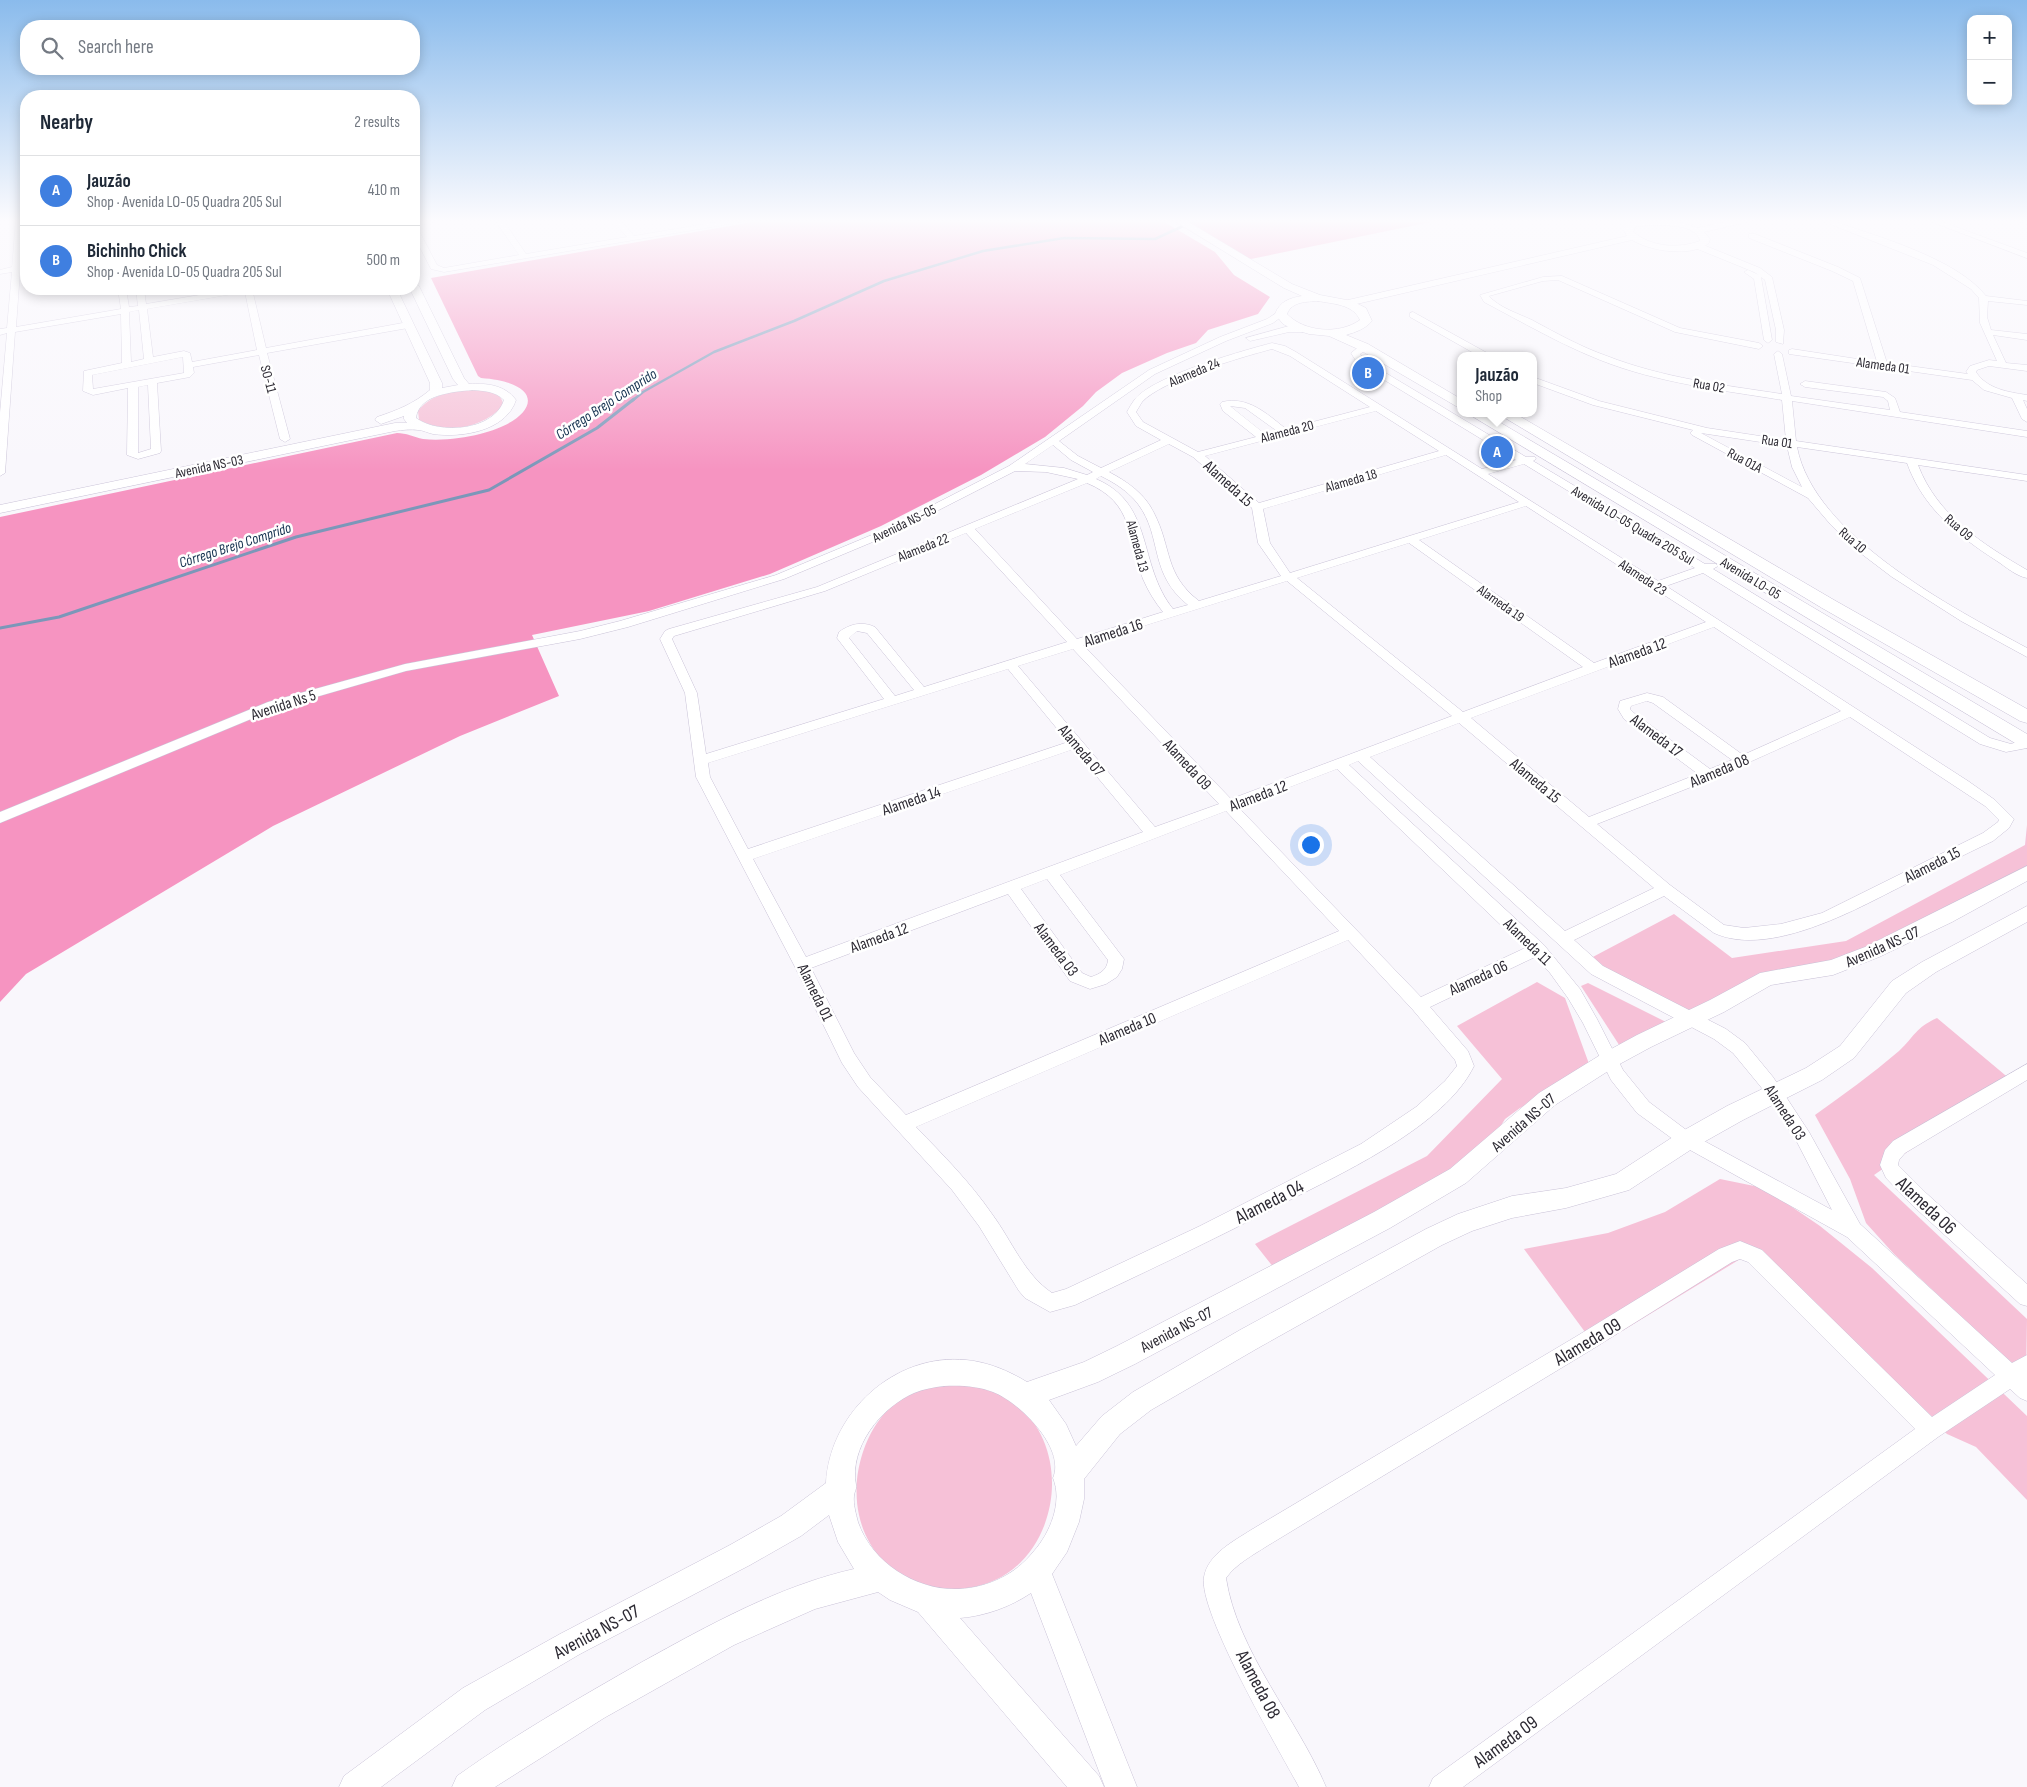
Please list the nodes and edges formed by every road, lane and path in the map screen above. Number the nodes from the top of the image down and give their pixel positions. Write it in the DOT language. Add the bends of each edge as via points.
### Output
graph roads {
  1 [pos="16,303"];
  2 [pos="124,303"];
  3 [pos="151,303"];
  4 [pos="154,303"];
  5 [pos="252,303"];
  6 [pos="399,303"];
  7 [pos="422,303"];
  8 [pos="1283,303"];
  9 [pos="1294,303"];
  10 [pos="1345,303"];
  11 [pos="1394,303"];
  12 [pos="1494,303"];
  13 [pos="1617,303"];
  14 [pos="1763,303"];
  15 [pos="1775,303"];
  16 [pos="1864,303"];
  17 [pos="1983,303"];
  18 [pos="1348,304"];
  19 [pos="142,305"];
  20 [pos="125,308"];
  21 [pos="1283,310"];
  22 [pos="1983,310"];
  23 [pos="1362,311"];
  24 [pos="1413,315"];
  25 [pos="407,322"];
  26 [pos="0,325"];
  27 [pos="13,326"];
  28 [pos="1358,328"];
  29 [pos="1303,329"];
  30 [pos="0,332"];
  31 [pos="1989,332"];
  32 [pos="1331,333"];
  33 [pos="2027,336"];
  34 [pos="2002,337"];
  35 [pos="1768,340"];
  36 [pos="1780,342"];
  37 [pos="1272,346"];
  38 [pos="1759,346"];
  39 [pos="1364,347"];
  40 [pos="261,349"];
  41 [pos="1793,350"];
  42 [pos="1200,351"];
  43 [pos="1479,352"];
  44 [pos="1778,354"];
  45 [pos="149,361"];
  46 [pos="1882,362"];
  47 [pos="188,363"];
  48 [pos="2002,363"];
  49 [pos="1417,364"];
  50 [pos="127,365"];
  51 [pos="2027,368"];
  52 [pos="1972,375"];
  53 [pos="152,381"];
  54 [pos="1537,381"];
  55 [pos="133,384"];
  56 [pos="1804,384"];
  57 [pos="466,387"];
  58 [pos="432,395"];
  59 [pos="1787,396"];
  60 [pos="2016,396"];
  61 [pos="2,397"];
  62 [pos="2027,398"];
  63 [pos="1457,403"];
  64 [pos="1377,408"];
  65 [pos="411,410"];
  66 [pos="1896,413"];
  67 [pos="1131,417"];
  68 [pos="1481,417"];
  69 [pos="1511,417"];
  70 [pos="2027,419"];
  71 [pos="1680,425"];
  72 [pos="418,426"];
  73 [pos="1284,432"];
  74 [pos="2027,434"];
  75 [pos="1263,437"];
  76 [pos="285,439"];
  77 [pos="1169,440"];
  78 [pos="1054,442"];
  79 [pos="1791,442"];
  80 [pos="1446,452"];
  81 [pos="1197,455"];
  82 [pos="1544,455"];
  83 [pos="1911,460"];
  84 [pos="1525,461"];
  85 [pos="1013,468"];
  86 [pos="1103,471"];
  87 [pos="0,473"];
  88 [pos="1479,473"];
  89 [pos="2027,478"];
  90 [pos="1087,479"];
  91 [pos="1810,495"];
  92 [pos="0,498"];
  93 [pos="1526,502"];
  94 [pos="1257,508"];
  95 [pos="0,509"];
  96 [pos="970,529"];
  97 [pos="1410,539"];
  98 [pos="1723,562"];
  99 [pos="1705,569"];
  100 [pos="2027,575"];
  101 [pos="1288,576"];
  102 [pos="1657,586"];
  103 [pos="1196,605"];
  104 [pos="1170,613"];
  105 [pos="1714,624"];
  106 [pos="669,634"];
  107 [pos="580,635"];
  108 [pos="1075,644"];
  109 [pos="2027,653"];
  110 [pos="1011,665"];
  111 [pos="1593,668"];
  112 [pos="922,692"];
  113 [pos="892,701"];
  114 [pos="1850,712"];
  115 [pos="1461,717"];
  116 [pos="2027,717"];
  117 [pos="2027,742"];
  118 [pos="1076,744"];
  119 [pos="1361,756"];
  120 [pos="700,761"];
  121 [pos="1742,761"];
  122 [pos="1340,764"];
  123 [pos="1709,775"];
  124 [pos="1228,806"];
  125 [pos="0,818"];
  126 [pos="2007,819"];
  127 [pos="1587,823"];
  128 [pos="1153,834"];
  129 [pos="1452,840"];
  130 [pos="1431,848"];
  131 [pos="745,856"];
  132 [pos="2027,872"];
  133 [pos="1051,874"];
  134 [pos="1012,888"];
  135 [pos="1665,889"];
  136 [pos="2027,913"];
  137 [pos="1350,933"];
  138 [pos="1562,939"];
  139 [pos="1538,949"];
  140 [pos="802,965"];
  141 [pos="1418,1005"];
  142 [pos="1691,1018"];
  143 [pos="1609,1060"];
  144 [pos="1466,1066"];
  145 [pos="2027,1072"];
  146 [pos="1774,1093"];
  147 [pos="904,1124"];
  148 [pos="1687,1140"];
  149 [pos="1854,1231"];
  150 [pos="2027,1297"];
  151 [pos="1050,1303"];
  152 [pos="2019,1371"];
  153 [pos="2027,1391"];
  154 [pos="1028,1395"];
  155 [pos="1931,1430"];
  156 [pos="1067,1478"];
  157 [pos="843,1487"];
  158 [pos="1036,1570"];
  159 [pos="880,1578"];
  160 [pos="1215,1578"];
  161 [pos="930,1605"];
  162 [pos="355,1787"];
  163 [pos="468,1787"];
  164 [pos="1088,1787"];
  165 [pos="1121,1787"];
  166 [pos="1313,1787"];
  167 [pos="1442,1787"];
  1 -- 27 [label="street"];
  2 -- 20 [label="street"];
  3 -- 19 [label="street"];
  4 -- 19 [label="street"];
  5 -- 40 [label="street, SO-11"];
  6 -- 25 [label="street"];
  7 -- 57 [label="street" via="458,379"];
  8 -- 21 [label="main road"];
  9 -- 21 [label="main road"];
  10 -- 18 [label="main road"];
  11 -- 23 [label="street"];
  12 -- 59 [label="street, Rua 02" via="1572,344 1623,365 1703,385"];
  13 -- 38 [label="street, Rua 02" via="1678,330"];
  14 -- 35 [label="street"];
  15 -- 36 [label="street"];
  16 -- 46 [label="street"];
  17 -- 22 [label="street"];
  18 -- 23 [label="main road"];
  19 -- 20 [label="street"];
  19 -- 45 [label="street"];
  20 -- 27 [label="street"];
  20 -- 50 [label="street"];
  21 -- 29 [label="main road" via="1292,324"];
  21 -- 42 [label="street, Avenida NS-05" via="1270,321"];
  22 -- 31 [label="street"];
  22 -- 34 [label="street"];
  23 -- 28 [label="main road" via="1366,321"];
  24 -- 43 [label="street"];
  25 -- 40 [label="street"];
  25 -- 58 [label="street" via="436,383"];
  26 -- 27 [label="street"];
  27 -- 30 [label="street"];
  27 -- 61 [label="street"];
  28 -- 32 [label="main road"];
  28 -- 49 [label="main road"];
  29 -- 32 [label="main road"];
  29 -- 42 [label="street, Avenida NS-05" via="1274,332"];
  31 -- 34 [label="street"];
  31 -- 48 [label="street"];
  32 -- 39 [label="main road"];
  33 -- 34 [label="street"];
  35 -- 36 [label="street"];
  35 -- 38 [label="street" via="1760,342"];
  36 -- 41 [label="street"];
  37 -- 64 [label="street, Alameda 23" via="1286,350"];
  37 -- 67 [label="street, Alameda 24" via="1215,362 1174,379 1133,406"];
  38 -- 44 [label="street"];
  39 -- 63 [label="main road"];
  39 -- 84 [label="street, Avenida LO-05 Quadra 205 Sul" via="1355,353 1361,362"];
  40 -- 47 [label="street"];
  40 -- 76 [label="street, SO-11"];
  41 -- 44 [label="street"];
  41 -- 46 [label="street, Alameda 01"];
  42 -- 78 [label="street, Avenida NS-05" via="1152,372"];
  44 -- 59 [label="street, Rua 10"];
  45 -- 47 [label="street" via="186,354"];
  45 -- 50 [label="street"];
  46 -- 52 [label="street, Alameda 01"];
  47 -- 53 [label="street" via="187,375"];
  48 -- 51 [label="street" via="2014,361"];
  48 -- 52 [label="street" via="1979,364 1973,368"];
  50 -- 55 [label="street" via="87,373 88,390 92,392"];
  52 -- 60 [label="street" via="1992,389"];
  53 -- 55 [label="street"];
  53 -- 55 [label="street" via="156,451 137,456 132,455"];
  54 -- 71 [label="street, Rua 01"];
  56 -- 66 [label="street" via="1886,395 1892,400"];
  57 -- 58 [label="street, Avenida NS-03"];
  57 -- 72 [label="street, Avenida NS-03" via="503,392 510,400 508,408 495,420 472,428 445,431"];
  58 -- 65 [label="street, Avenida NS-03"];
  59 -- 66 [label="street, Rua 02"];
  59 -- 79 [label="street, Rua 10"];
  60 -- 62 [label="street"];
  60 -- 70 [label="street"];
  61 -- 87 [label="street"];
  64 -- 73 [label="street, Alameda 20"];
  64 -- 80 [label="street, Alameda 23"];
  65 -- 72 [label="street" via="410,419"];
  65 -- 76 [label="street, Avenida NS-03" via="395,417"];
  66 -- 74 [label="street, Rua 02"];
  67 -- 77 [label="street, Alameda 15"];
  68 -- 82 [label="main road, Avenida LO-05"];
  69 -- 116 [label="main road, Avenida LO-05"];
  71 -- 79 [label="street, Rua 01"];
  71 -- 91 [label="street, Rua 01A"];
  72 -- 95 [label="street, Avenida NS-03" via="395,427"];
  73 -- 75 [label="street, Alameda 20"];
  73 -- 75 [label="street" via="1244,403 1225,404 1226,409"];
  75 -- 81 [label="street, Alameda 20"];
  76 -- 92 [label="street, Avenida NS-03"];
  77 -- 81 [label="street, Alameda 15"];
  77 -- 86 [label="street, Alameda 22"];
  78 -- 85 [label="street, Avenida NS-05"];
  78 -- 86 [label="street, Alameda 13"];
  79 -- 83 [label="street, Rua 01"];
  79 -- 91 [label="street, Rua 10" via="1797,467"];
  80 -- 88 [label="street, Alameda 23"];
  80 -- 94 [label="street, Alameda 18"];
  81 -- 94 [label="street, Alameda 15"];
  82 -- 84 [label="street"];
  82 -- 98 [label="main road, Avenida LO-05"];
  83 -- 89 [label="street, Rua 01"];
  83 -- 100 [label="street, Rua 09" via="1926,493 1943,513 1966,534"];
  84 -- 88 [label="street"];
  84 -- 99 [label="street, Avenida LO-05 Quadra 205 Sul"];
  85 -- 90 [label="street, Alameda 13" via="1038,467"];
  85 -- 107 [label="street, Avenida NS-05" via="890,531 780,577"];
  86 -- 90 [label="street, Alameda 22"];
  86 -- 103 [label="street, Alameda 13" via="1141,500 1149,511 1169,575 1178,589"];
  88 -- 93 [label="street, Alameda 23"];
  90 -- 96 [label="street, Alameda 22"];
  90 -- 104 [label="street, Alameda 13" via="1112,493 1127,509 1145,573 1152,589"];
  91 -- 109 [label="street, Rua 10" via="1862,548 1983,629"];
  93 -- 97 [label="street, Alameda 16"];
  93 -- 102 [label="street, Alameda 23"];
  94 -- 101 [label="street, Alameda 15" via="1266,548"];
  96 -- 106 [label="street, Alameda 22" via="821,588"];
  96 -- 108 [label="street, Alameda 09"];
  97 -- 101 [label="street, Alameda 16"];
  97 -- 111 [label="street, Alameda 19"];
  98 -- 99 [label="street"];
  98 -- 117 [label="main road, Avenida LO-05"];
  99 -- 102 [label="street"];
  99 -- 117 [label="street, Avenida LO-05 Quadra 205 Sul" via="1985,741 2007,750 2019,748"];
  101 -- 103 [label="street, Alameda 16"];
  101 -- 115 [label="street, Alameda 15"];
  102 -- 105 [label="street, Alameda 23"];
  103 -- 104 [label="street, Alameda 16"];
  104 -- 108 [label="street, Alameda 16"];
  105 -- 111 [label="street, Alameda 12"];
  105 -- 114 [label="street, Alameda 23"];
  106 -- 120 [label="street, Alameda 01" via="666,640 691,693"];
  107 -- 125 [label="street, Avenida Ns 5" via="406,668 273,706"];
  108 -- 110 [label="street, Alameda 16"];
  108 -- 124 [label="street, Alameda 09"];
  110 -- 112 [label="street, Alameda 16"];
  110 -- 118 [label="street, Alameda 07"];
  111 -- 115 [label="street, Alameda 12"];
  112 -- 113 [label="street, Alameda 16"];
  112 -- 113 [label="street" via="871,630 861,627 843,634"];
  113 -- 120 [label="street, Alameda 16"];
  114 -- 121 [label="street, Alameda 08"];
  114 -- 126 [label="street, Alameda 23" via="1990,803"];
  115 -- 119 [label="street, Alameda 12"];
  115 -- 127 [label="street, Alameda 15"];
  118 -- 128 [label="street, Alameda 07"];
  118 -- 131 [label="street, Alameda 14"];
  119 -- 122 [label="street, Alameda 12"];
  119 -- 129 [label="street, Alameda 11"];
  120 -- 131 [label="street, Alameda 01" via="712,797"];
  121 -- 123 [label="street, Alameda 08"];
  121 -- 123 [label="street, Alameda 17" via="1658,700 1649,697 1625,704 1629,716"];
  122 -- 124 [label="street, Alameda 12"];
  122 -- 130 [label="street, Alameda 11"];
  123 -- 127 [label="street, Alameda 08"];
  124 -- 128 [label="street, Alameda 12"];
  124 -- 137 [label="street, Alameda 09"];
  126 -- 135 [label="street, Alameda 15" via="1988,837 1827,917 1781,930 1728,933"];
  127 -- 135 [label="street, Alameda 15"];
  128 -- 133 [label="street, Alameda 12"];
  129 -- 130 [label="street"];
  129 -- 138 [label="street, Alameda 11"];
  130 -- 139 [label="street, Alameda 11"];
  131 -- 140 [label="street, Alameda 01"];
  132 -- 142 [label="street, Avenida NS-07" via="1872,952 1833,967 1767,978"];
  133 -- 134 [label="street, Alameda 12"];
  133 -- 134 [label="street, Alameda 03" via="1116,959 1116,967 1110,975 1090,983 1076,977"];
  134 -- 140 [label="street, Alameda 12"];
  135 -- 138 [label="street"];
  136 -- 146 [label="street" via="1899,987 1847,1052 1814,1074"];
  137 -- 141 [label="street, Alameda 09"];
  137 -- 147 [label="street, Alameda 10"];
  138 -- 142 [label="street, Alameda 11" via="1602,973"];
  139 -- 141 [label="street, Alameda 06"];
  139 -- 143 [label="street, Alameda 11" via="1577,998"];
  140 -- 147 [label="street, Alameda 01" via="858,1075"];
  141 -- 144 [label="street, Alameda 09" via="1462,1056"];
  142 -- 143 [label="street, Avenida NS-07"];
  142 -- 146 [label="street, Alameda 03" via="1739,1048"];
  143 -- 148 [label="street, Alameda 11" via="1629,1093 1645,1110"];
  143 -- 154 [label="street, Avenida NS-07" via="1540,1104 1458,1176 1391,1215 1126,1355 1089,1373"];
  144 -- 151 [label="street, Alameda 04" via="1461,1076 1422,1114 1352,1158 1191,1241 1068,1298"];
  145 -- 150 [label="street, Alameda 06" via="1899,1147 1889,1161 1892,1172 1919,1200"];
  146 -- 148 [label="street"];
  146 -- 149 [label="street, Alameda 03" via="1803,1137"];
  147 -- 151 [label="street, Alameda 01" via="986,1220 1026,1284"];
  148 -- 149 [label="street, Alameda 03"];
  148 -- 156 [label="street" via="1621,1183 1566,1198 1512,1207 1466,1222 1434,1238 1142,1401 1111,1425"];
  149 -- 152 [label="street, Alameda 03"];
  152 -- 153 [label="street, Alameda 03"];
  152 -- 155 [label="street, Alameda 09"];
  154 -- 156 [label="street" via="1048,1418 1058,1436"];
  154 -- 157 [label="street" via="1002,1379 974,1370 945,1370 907,1382 882,1400 862,1424 849,1454"];
  155 -- 160 [label="street, Alameda 09" via="1765,1265 1749,1252 1736,1251 1259,1538 1224,1564"];
  155 -- 167 [label="street, Alameda 09"];
  156 -- 158 [label="street" via="1062,1522 1053,1544"];
  157 -- 159 [label="street" via="845,1512 852,1536 863,1559"];
  157 -- 162 [label="street, Avenida NS-07" via="791,1526 474,1699"];
  158 -- 161 [label="street" via="1016,1587 986,1602 955,1607"];
  158 -- 165 [label="street"];
  159 -- 161 [label="street" via="900,1593"];
  159 -- 163 [label="street" via="841,1586 804,1599 695,1650 549,1732"];
  160 -- 166 [label="street, Alameda 08" via="1220,1602 1240,1651"];
  161 -- 164 [label="street"];
}
